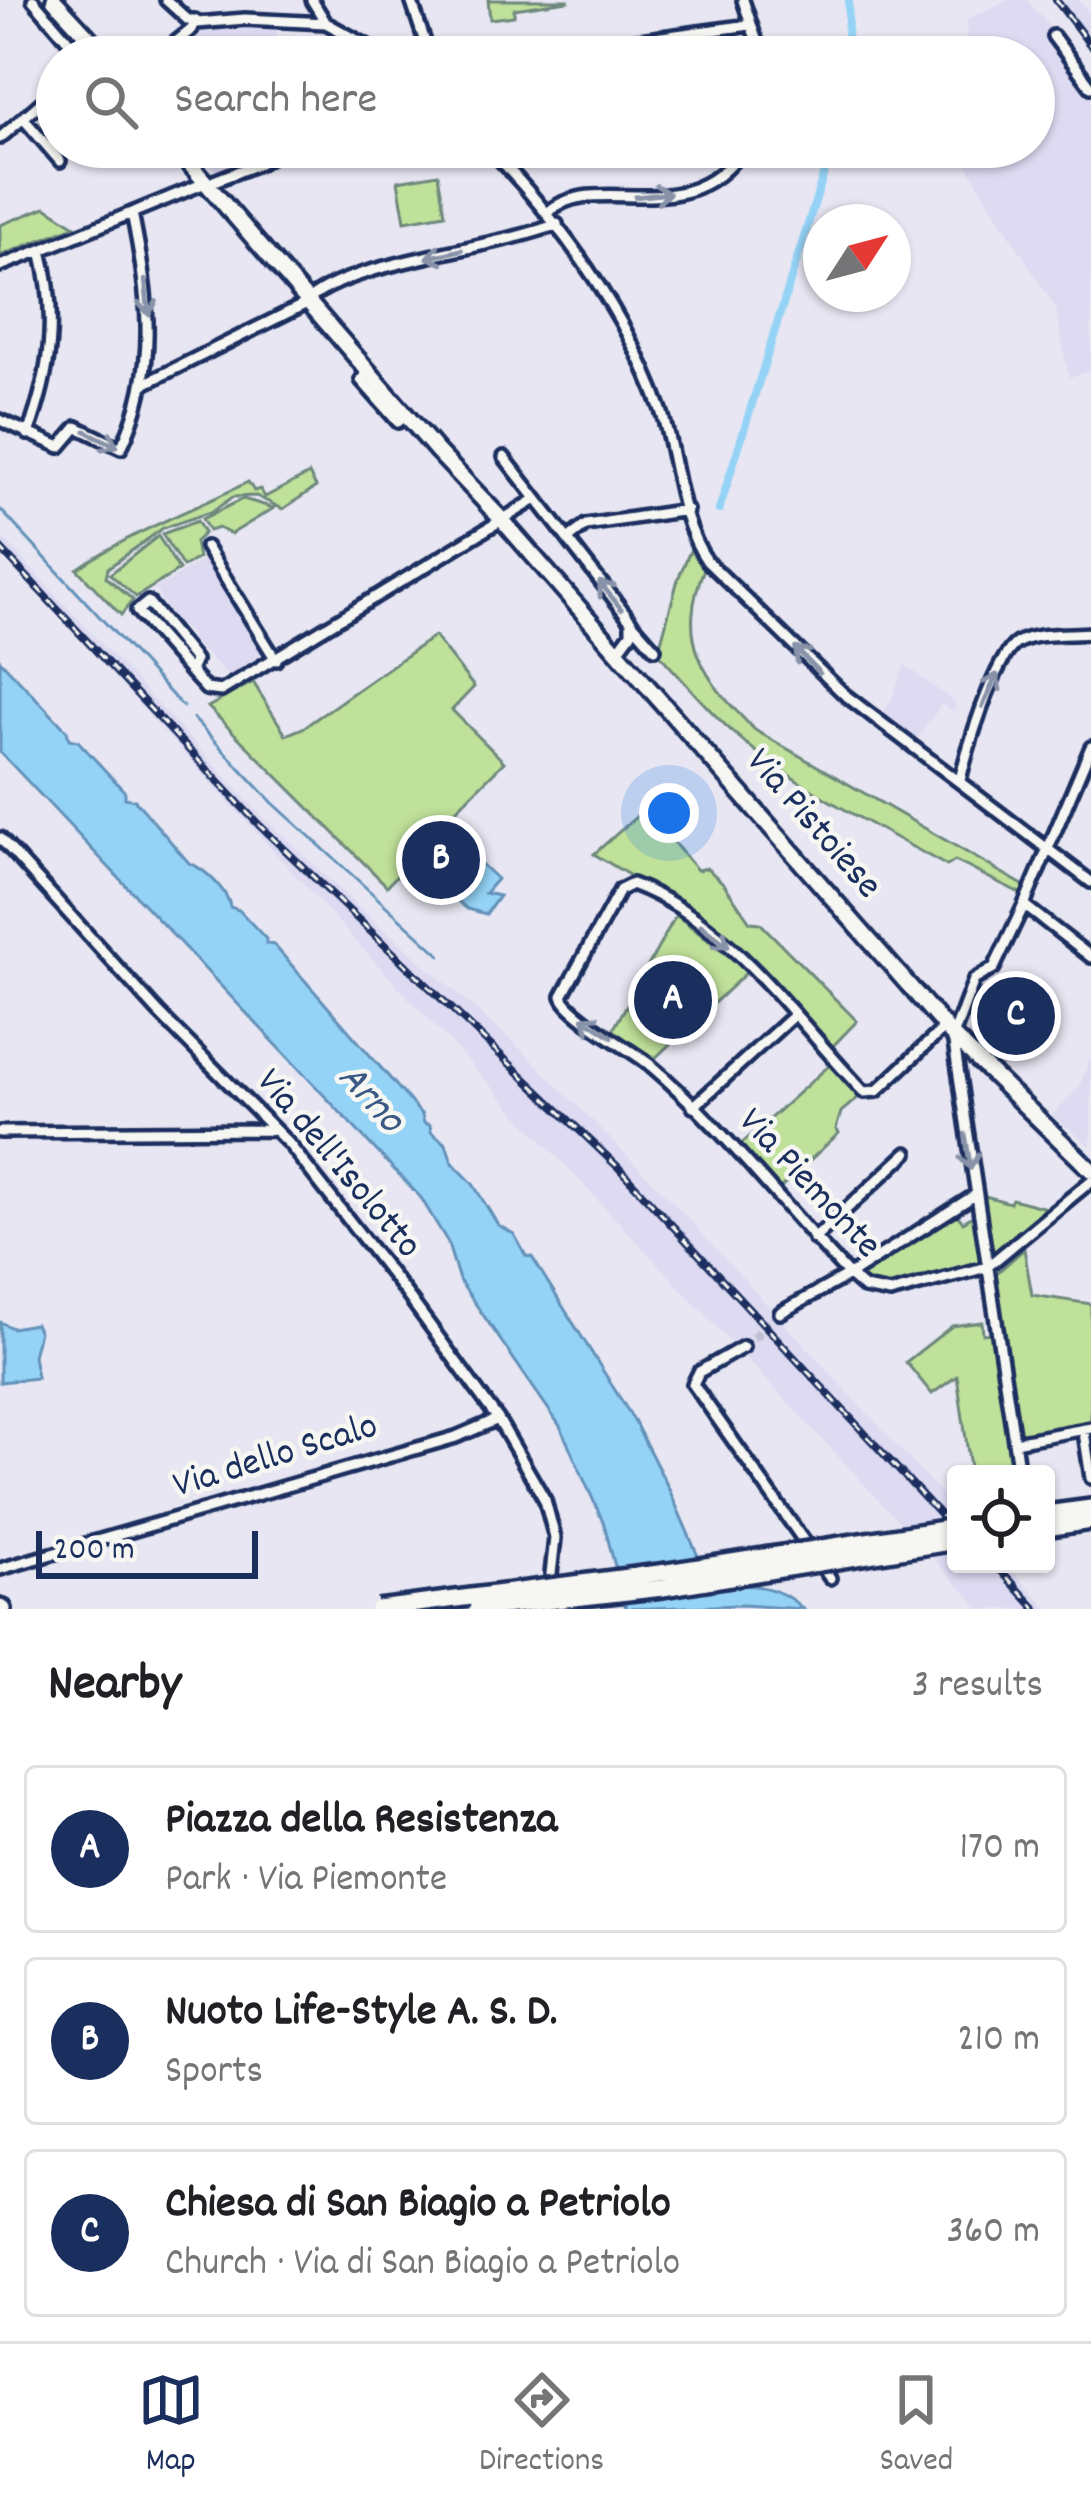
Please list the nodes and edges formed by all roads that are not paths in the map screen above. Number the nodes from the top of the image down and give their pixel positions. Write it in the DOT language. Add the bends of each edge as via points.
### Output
graph roads {
  1 [pos="33,0"];
  2 [pos="50,0"];
  3 [pos="166,0"];
  4 [pos="312,0"];
  5 [pos="411,0"];
  6 [pos="742,0"];
  7 [pos="326,22"];
  8 [pos="191,24"];
  9 [pos="750,25"];
  10 [pos="64,36"];
  11 [pos="79,36"];
  12 [pos="86,36"];
  13 [pos="180,36"];
  14 [pos="351,36"];
  15 [pos="423,36"];
  16 [pos="669,36"];
  17 [pos="754,36"];
  18 [pos="1055,39"];
  19 [pos="1091,86"];
  20 [pos="36,107"];
  21 [pos="23,118"];
  22 [pos="36,133"];
  23 [pos="0,138"];
  24 [pos="196,168"];
  25 [pos="200,168"];
  26 [pos="247,168"];
  27 [pos="507,168"];
  28 [pos="728,168"];
  29 [pos="210,182"];
  30 [pos="548,212"];
  31 [pos="132,213"];
  32 [pos="556,224"];
  33 [pos="41,250"];
  34 [pos="0,266"];
  35 [pos="310,298"];
  36 [pos="144,384"];
  37 [pos="0,420"];
  38 [pos="28,434"];
  39 [pos="504,458"];
  40 [pos="536,500"];
  41 [pos="687,510"];
  42 [pos="499,517"];
  43 [pos="569,538"];
  44 [pos="206,548"];
  45 [pos="633,624"];
  46 [pos="1091,633"];
  47 [pos="655,649"];
  48 [pos="617,652"];
  49 [pos="276,660"];
  50 [pos="194,676"];
  51 [pos="1090,751"];
  52 [pos="960,781"];
  53 [pos="0,838"];
  54 [pos="1049,850"];
  55 [pos="1091,882"];
  56 [pos="1024,905"];
  57 [pos="1091,957"];
  58 [pos="795,1013"];
  59 [pos="949,1032"];
  60 [pos="693,1107"];
  61 [pos="275,1131"];
  62 [pos="0,1132"];
  63 [pos="907,1153"];
  64 [pos="1091,1170"];
  65 [pos="1091,1181"];
  66 [pos="975,1195"];
  67 [pos="814,1239"];
  68 [pos="987,1267"];
  69 [pos="849,1275"];
  70 [pos="780,1312"];
  71 [pos="743,1347"];
  72 [pos="498,1419"];
  73 [pos="1088,1430"];
  74 [pos="1014,1442"];
  75 [pos="1018,1465"];
  76 [pos="1091,1478"];
  77 [pos="1091,1508"];
  78 [pos="1055,1513"];
  79 [pos="1091,1521"];
  80 [pos="1055,1527"];
  81 [pos="947,1528"];
  82 [pos="947,1542"];
  83 [pos="0,1569"];
  84 [pos="550,1574"];
  85 [pos="830,1578"];
  86 [pos="377,1609"];
  87 [pos="477,1609"];
  1 -- 10 [label="street"];
  2 -- 11 [label="main road"];
  2 -- 12 [label="main road"];
  3 -- 8 [label="street"];
  4 -- 7 [label="street"];
  5 -- 15 [label="street"];
  6 -- 9 [label="street"];
  7 -- 8 [label="street"];
  7 -- 14 [label="street"];
  8 -- 13 [label="street"];
  9 -- 16 [label="street"];
  9 -- 17 [label="street"];
  18 -- 19 [label="street"];
  20 -- 21 [label="street"];
  21 -- 22 [label="street"];
  21 -- 23 [label="street"];
  24 -- 29 [label="main road, Via Pistoiese"];
  25 -- 29 [label="main road, Via Pistoiese"];
  26 -- 29 [label="street"];
  27 -- 30 [label="street"];
  30 -- 28 [label="street, one-way" via="585,199 704,186"];
  29 -- 31 [label="street"];
  29 -- 35 [label="main road, Via Pistoiese"];
  30 -- 32 [label="street"];
  31 -- 33 [label="street"];
  31 -- 36 [label="street, one-way" via="149,315"];
  32 -- 35 [label="street, one-way" via="374,270"];
  32 -- 41 [label="street" via="640,357"];
  33 -- 34 [label="street"];
  33 -- 38 [label="street" via="52,340"];
  35 -- 36 [label="street"];
  35 -- 42 [label="main road, Via Pistoiese"];
  35 -- 42 [label="main road, Via Pistoiese"];
  38 -- 36 [label="street, one-way" via="60,447 77,427 121,448"];
  37 -- 38 [label="street"];
  39 -- 40 [label="street"];
  40 -- 42 [label="street"];
  40 -- 43 [label="street"];
  41 -- 43 [label="street" via="586,524"];
  52 -- 41 [label="street, one-way" via="823,676 707,561"];
  42 -- 48 [label="main road, Via Pistoiese"];
  42 -- 49 [label="street"];
  45 -- 43 [label="street, one-way"];
  44 -- 49 [label="street"];
  45 -- 47 [label="street"];
  45 -- 48 [label="street"];
  52 -- 46 [label="street, one-way" via="1010,648"];
  48 -- 59 [label="main road, Via Pistoiese"];
  49 -- 50 [label="street" via="221,691"];
  50 -- 50 [label="street" via="195,660 148,602 136,611"];
  51 -- 54 [label="street"];
  52 -- 54 [label="street"];
  53 -- 61 [label="street, Via dell'Isolotto"];
  54 -- 55 [label="street"];
  54 -- 56 [label="street"];
  56 -- 57 [label="street"];
  56 -- 59 [label="street"];
  58 -- 59 [label="street" via="869,1094"];
  58 -- 60 [label="street"];
  60 -- 58 [label="street, Via Piemonte, one-way" via="563,1003 620,890 636,886 711,932"];
  59 -- 64 [label="main road, Via Pistoiese"];
  59 -- 66 [label="street, one-way"];
  60 -- 67 [label="street, Via Piemonte"];
  61 -- 62 [label="street"];
  61 -- 72 [label="street, Via dell'Isolotto"];
  63 -- 67 [label="street"];
  65 -- 68 [label="street, Via Piemonte"];
  66 -- 68 [label="street"];
  66 -- 69 [label="street"];
  67 -- 69 [label="street, Via Piemonte"];
  68 -- 69 [label="street, Via Piemonte" via="890,1293"];
  68 -- 74 [label="street"];
  69 -- 70 [label="street"];
  71 -- 85 [label="street" via="693,1384"];
  72 -- 83 [label="street, Via dello Scalo"];
  72 -- 84 [label="street, Via dell'Isolotto" via="545,1500 555,1538"];
  73 -- 74 [label="street"];
  73 -- 76 [label="street"];
  74 -- 75 [label="street"];
  77 -- 78 [label="highway"];
  79 -- 80 [label="highway"];
  81 -- 86 [label="highway, bridge"];
  82 -- 87 [label="highway, bridge"];
}
